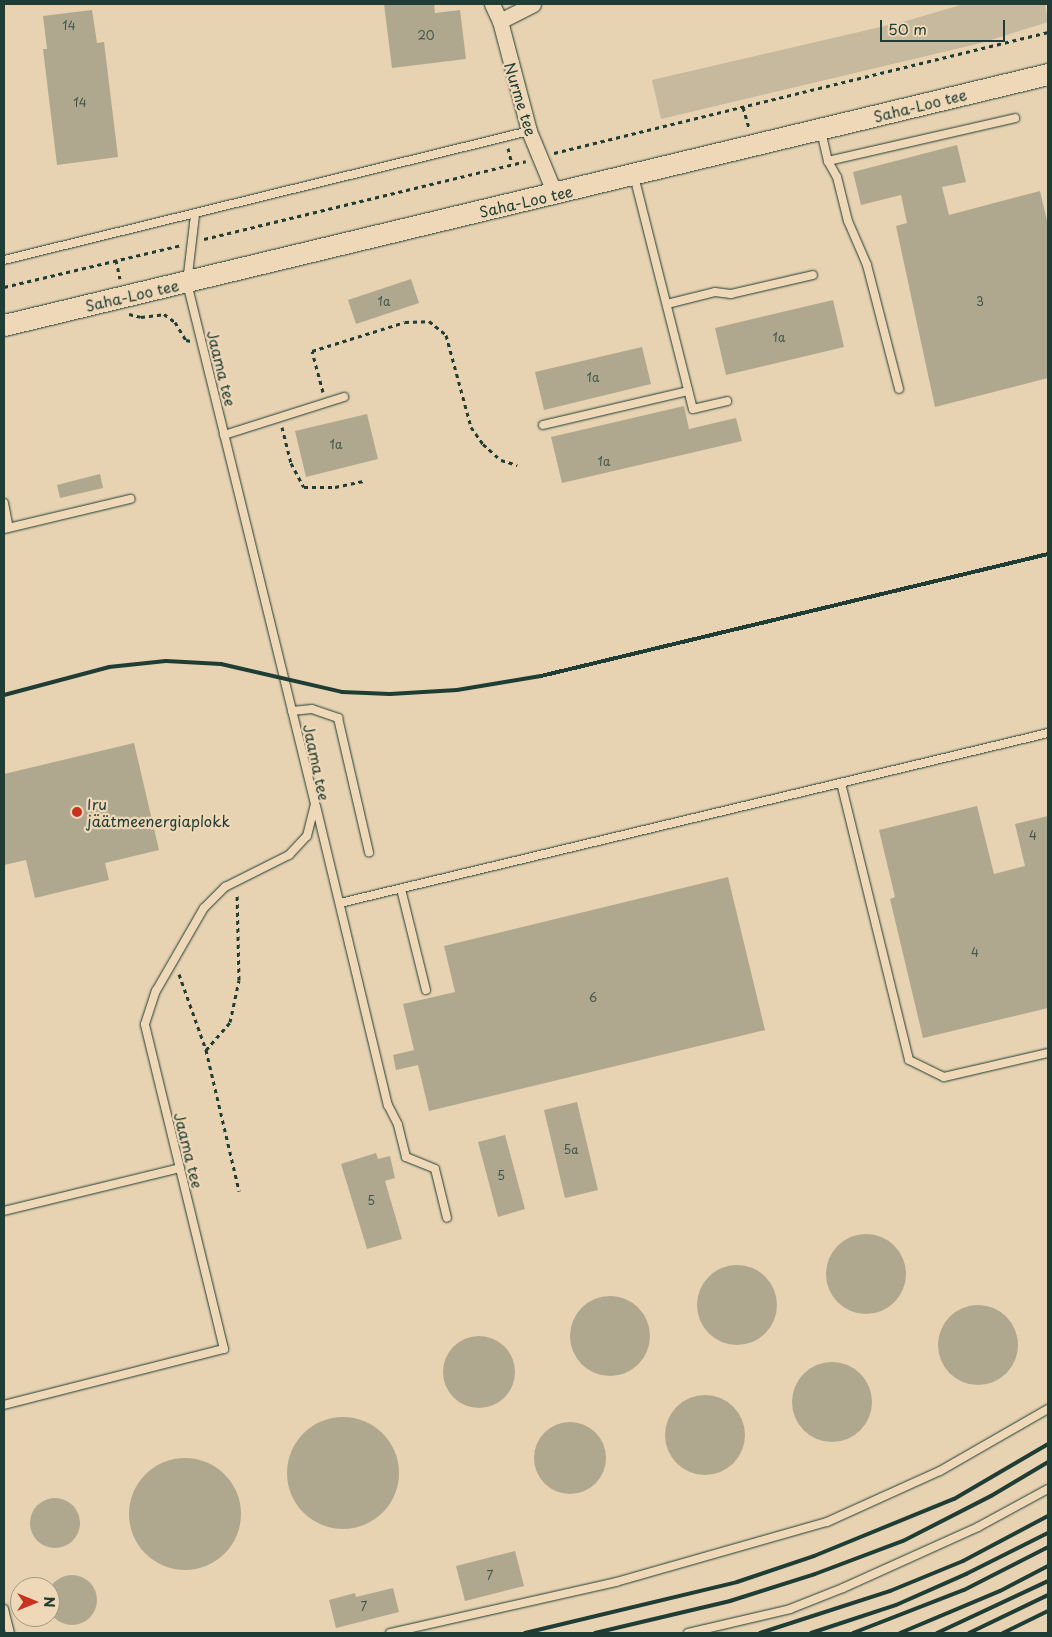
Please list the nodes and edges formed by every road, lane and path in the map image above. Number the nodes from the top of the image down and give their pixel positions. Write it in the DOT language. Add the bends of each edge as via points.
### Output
graph roads {
  1 [pos="492,4"];
  2 [pos="533,4"];
  3 [pos="500,21"];
  4 [pos="1048,74"];
  5 [pos="1015,118"];
  6 [pos="820,129"];
  7 [pos="529,131"];
  8 [pos="828,162"];
  9 [pos="633,175"];
  10 [pos="555,194"];
  11 [pos="195,215"];
  12 [pos="4,260"];
  13 [pos="813,275"];
  14 [pos="186,282"];
  15 [pos="667,304"];
  16 [pos="4,325"];
  17 [pos="899,389"];
  18 [pos="688,391"];
  19 [pos="344,397"];
  20 [pos="727,401"];
  21 [pos="326,402"];
  22 [pos="279,416"];
  23 [pos="543,425"];
  24 [pos="224,435"];
  25 [pos="517,465"];
  26 [pos="363,481"];
  27 [pos="130,499"];
  28 [pos="4,503"];
  29 [pos="6,528"];
  30 [pos="292,711"];
  31 [pos="1048,734"];
  32 [pos="841,783"];
  33 [pos="315,804"];
  34 [pos="369,852"];
  35 [pos="237,881"];
  36 [pos="401,889"];
  37 [pos="340,903"];
  38 [pos="174,960"];
  39 [pos="426,990"];
  40 [pos="206,1050"];
  41 [pos="1048,1053"];
  42 [pos="180,1168"];
  43 [pos="240,1191"];
  44 [pos="4,1211"];
  45 [pos="447,1218"];
  46 [pos="4,1405"];
  47 [pos="1048,1409"];
  48 [pos="1048,1488"];
  49 [pos="4,1609"];
  50 [pos="10,1633"];
  51 [pos="390,1633"];
  52 [pos="688,1633"];
  1 -- 3 [label="street, Nurme tee"];
  2 -- 3 [label="street"];
  3 -- 7 [label="street, Nurme tee"];
  4 -- 6 [label="main road, Saha-Loo tee"];
  5 -- 8 [label="lane"];
  6 -- 8 [label="lane"];
  6 -- 9 [label="main road, Saha-Loo tee"];
  7 -- 10 [label="street, Nurme tee"];
  7 -- 11 [label="lane"];
  8 -- 17 [label="lane" via="837,178 848,220 867,265"];
  9 -- 10 [label="main road, Saha-Loo tee"];
  9 -- 15 [label="lane"];
  10 -- 14 [label="main road, Saha-Loo tee"];
  11 -- 12 [label="lane"];
  11 -- 14 [label="lane"];
  13 -- 15 [label="lane" via="731,294 715,292"];
  14 -- 16 [label="main road, Saha-Loo tee"];
  14 -- 24 [label="lane, Jaama tee"];
  15 -- 18 [label="lane"];
  18 -- 20 [label="lane" via="693,409"];
  18 -- 23 [label="lane"];
  19 -- 21 [label="lane"];
  21 -- 22 [label="lane"];
  21 -- 25 [label="path" via="312,351 404,322 430,321 446,335 471,427 483,444 501,460"];
  22 -- 24 [label="lane"];
  22 -- 26 [label="path" via="290,463 304,487 335,487"];
  24 -- 30 [label="lane, Jaama tee"];
  27 -- 29 [label="lane"];
  28 -- 29 [label="lane"];
  30 -- 33 [label="lane, Jaama tee"];
  30 -- 34 [label="lane" via="312,709 338,718"];
  31 -- 32 [label="lane"];
  32 -- 36 [label="lane"];
  32 -- 41 [label="lane" via="909,1060 944,1077"];
  33 -- 35 [label="lane, Jaama tee" via="308,836 289,855"];
  33 -- 37 [label="lane"];
  35 -- 38 [label="lane, Jaama tee" via="225,887 204,908"];
  35 -- 40 [label="path" via="239,980 230,1022"];
  36 -- 37 [label="lane"];
  36 -- 39 [label="lane"];
  37 -- 45 [label="lane" via="388,1105 398,1125 406,1158 435,1169"];
  38 -- 40 [label="path"];
  38 -- 42 [label="lane, Jaama tee" via="156,991 145,1024"];
  40 -- 43 [label="path"];
  42 -- 44 [label="lane"];
  42 -- 46 [label="lane, Jaama tee" via="224,1348"];
  47 -- 51 [label="lane" via="940,1471 827,1522 625,1580"];
  48 -- 52 [label="lane" via="970,1531 834,1592 790,1609"];
  49 -- 50 [label="lane"];
}
